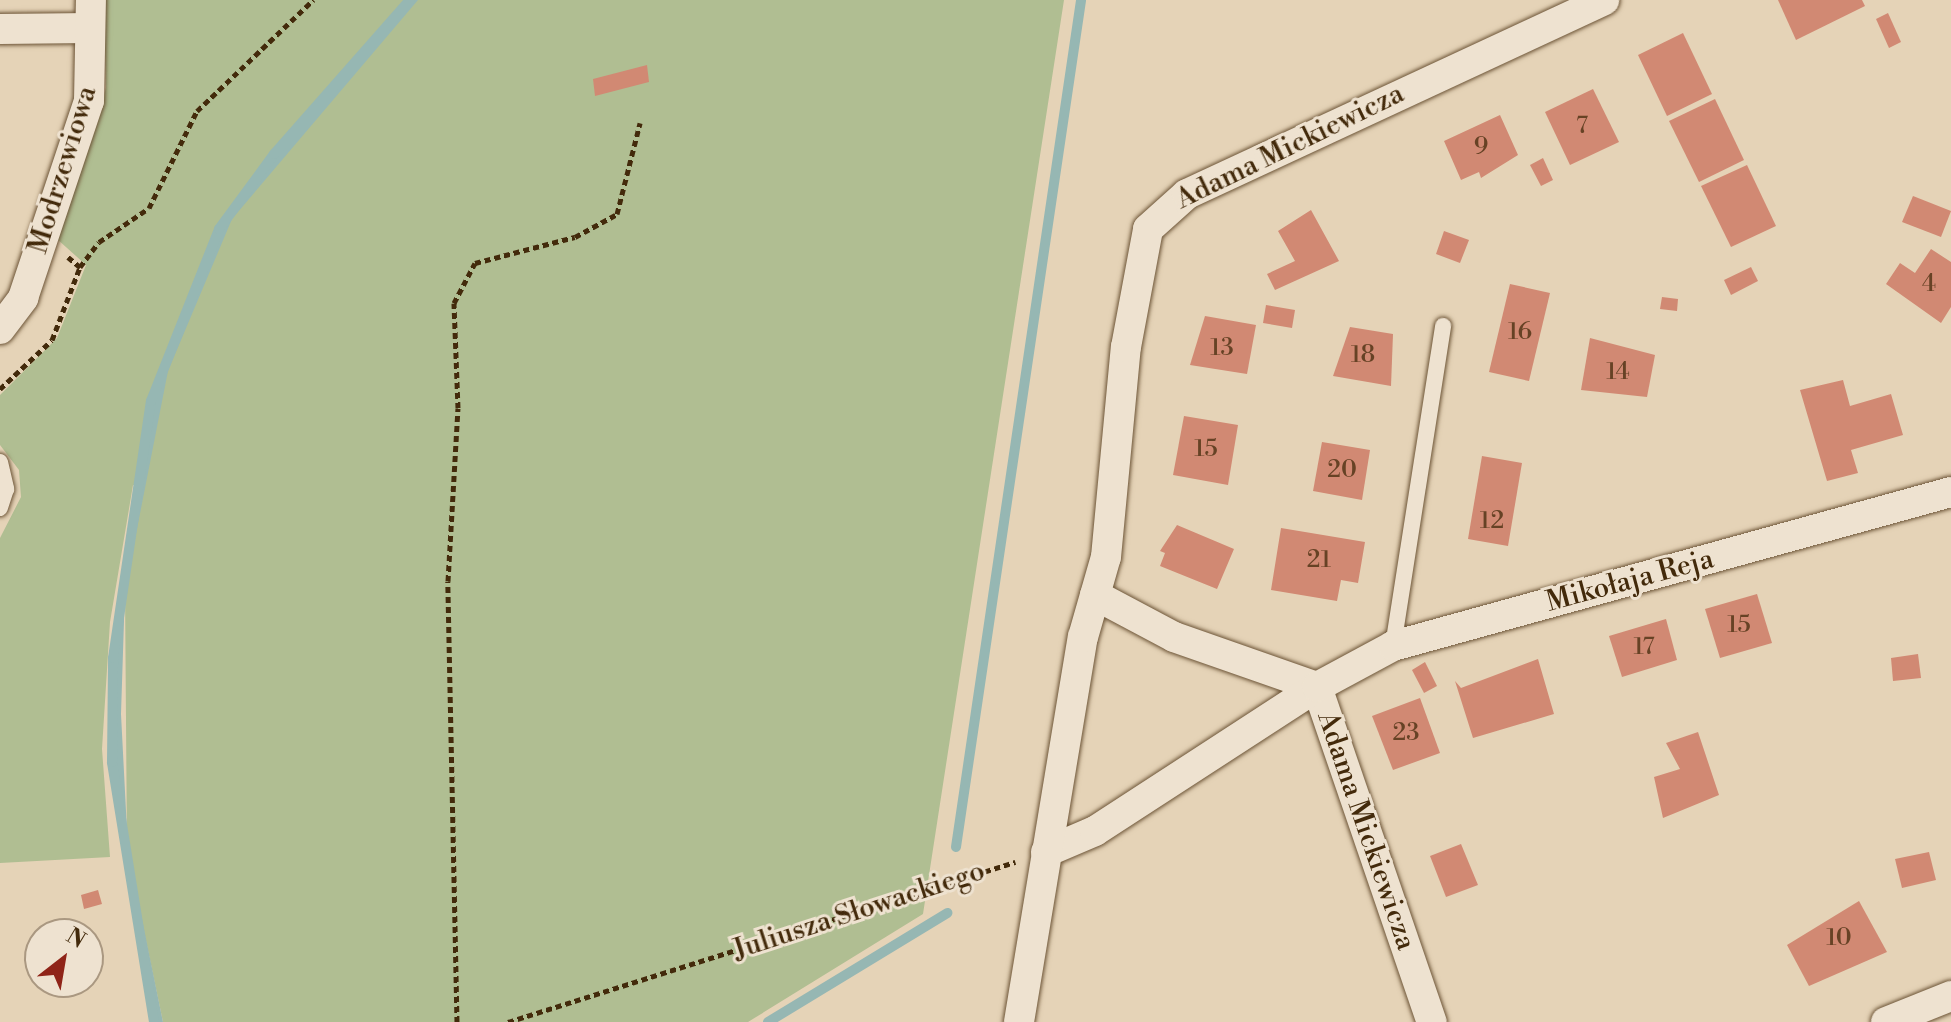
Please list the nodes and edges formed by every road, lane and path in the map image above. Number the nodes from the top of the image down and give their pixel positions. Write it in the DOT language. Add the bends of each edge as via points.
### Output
graph roads {
  1 [pos="313,0"];
  2 [pos="1604,0"];
  3 [pos="91,14"];
  4 [pos="0,29"];
  5 [pos="640,123"];
  6 [pos="43,242"];
  7 [pos="80,267"];
  8 [pos="1443,326"];
  9 [pos="0,329"];
  10 [pos="0,389"];
  11 [pos="0,462"];
  12 [pos="1951,492"];
  13 [pos="0,508"];
  14 [pos="1095,595"];
  15 [pos="1393,646"];
  16 [pos="1317,687"];
  17 [pos="1046,852"];
  18 [pos="1951,996"];
  19 [pos="457,1022"];
  20 [pos="508,1022"];
  21 [pos="1019,1022"];
  22 [pos="1432,1022"];
  23 [pos="1886,1022"];
  1 -- 7 [label="path" via="197,111 149,208 99,242"];
  2 -- 14 [label="street, Adama Mickiewicza" via="1164,208 1140,245 1106,557"];
  3 -- 4 [label="street"];
  3 -- 6 [label="street, Modrzewiowa" via="89,101"];
  5 -- 19 [label="path" via="617,214 575,237 475,263 454,303 458,408 448,581"];
  6 -- 7 [label="path"];
  6 -- 9 [label="street, Modrzewiowa" via="23,298"];
  7 -- 10 [label="path" via="52,340"];
  8 -- 15 [label="lane"];
  11 -- 13 [label="lane" via="6,489"];
  12 -- 15 [label="street, Mikołaja Reja"];
  14 -- 16 [label="street, Adama Mickiewicza" via="1174,637"];
  14 -- 17 [label="street, Adama Mickiewicza"];
  15 -- 16 [label="street, Mikołaja Reja"];
  16 -- 17 [label="street, Mikołaja Reja" via="1108,824"];
  16 -- 22 [label="street, Adama Mickiewicza"];
  17 -- 20 [label="path, Juliusza Słowackiego"];
  17 -- 21 [label="street"];
  18 -- 23 [label="street"];
}
